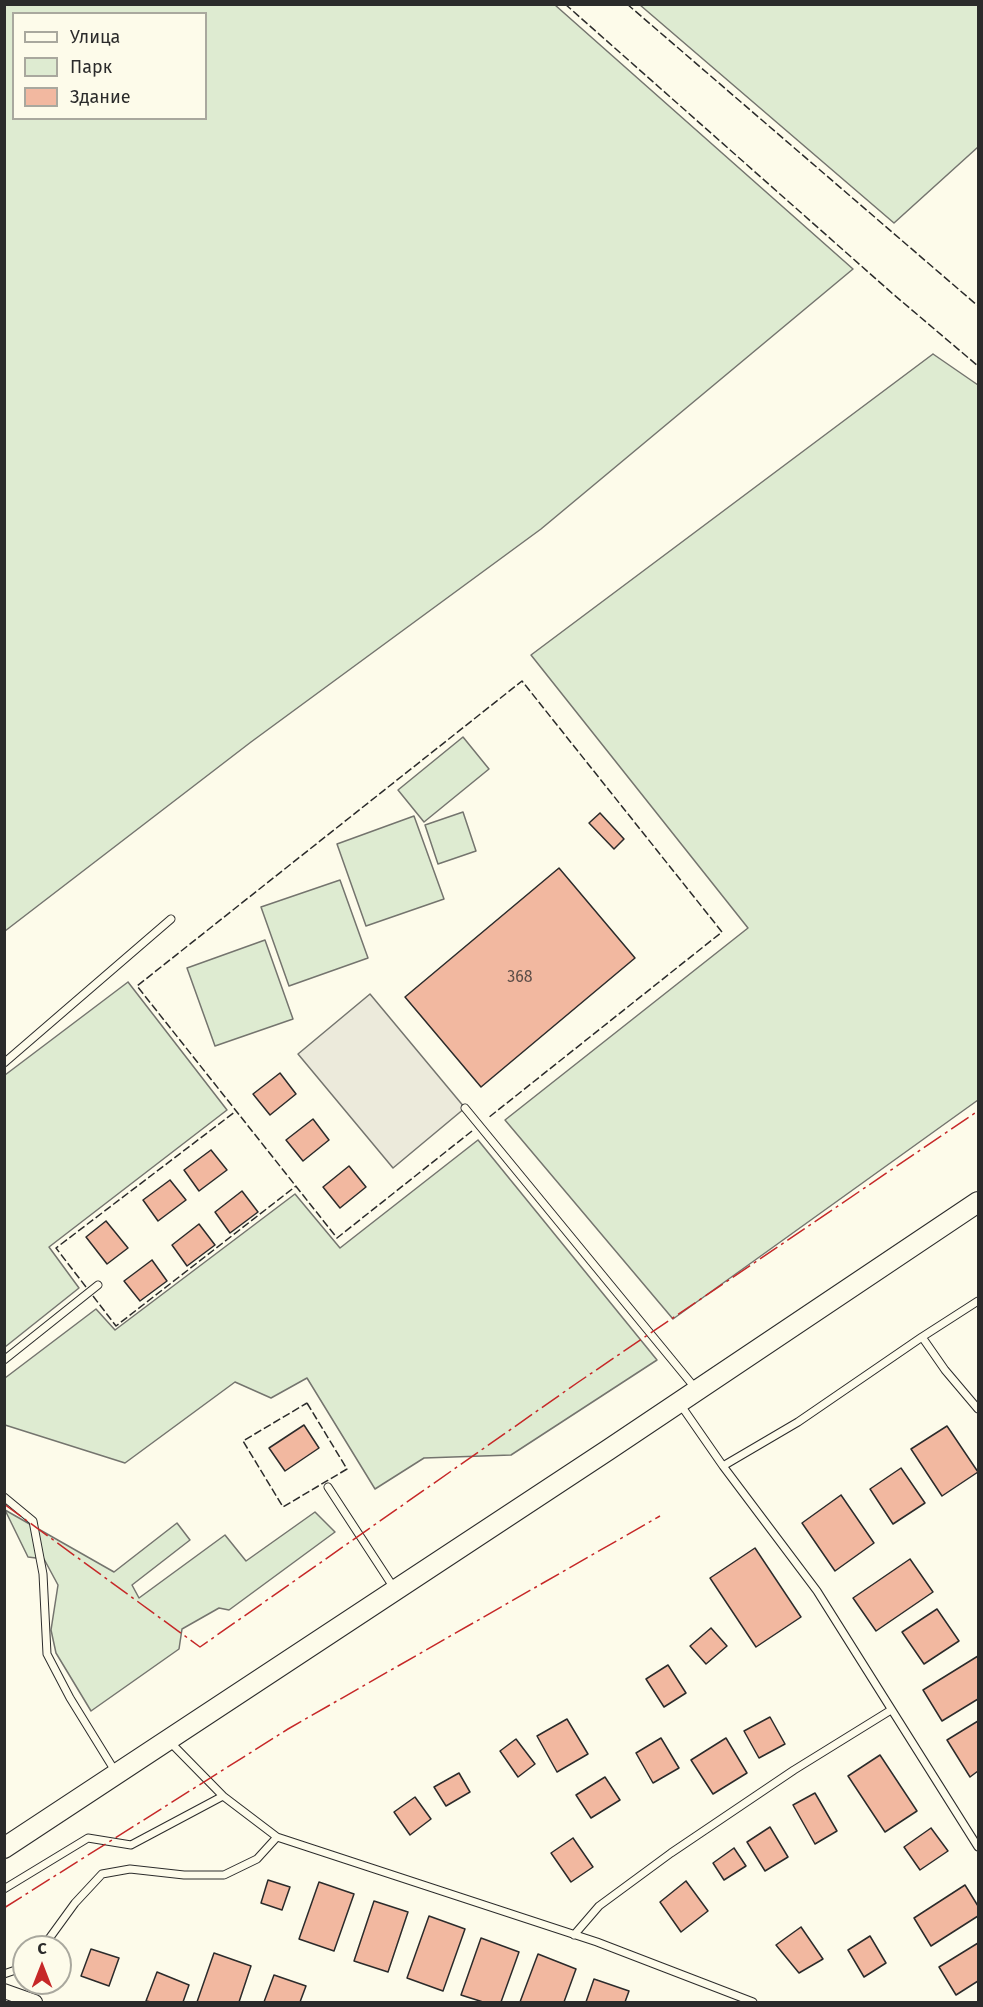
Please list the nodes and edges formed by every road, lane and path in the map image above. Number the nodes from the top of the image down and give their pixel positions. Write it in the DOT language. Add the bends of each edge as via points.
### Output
graph roads {
  1 [pos="171,919"];
  2 [pos="4,1064"];
  3 [pos="465,1108"];
  4 [pos="978,1202"];
  5 [pos="98,1285"];
  6 [pos="978,1301"];
  7 [pos="922,1337"];
  8 [pos="4,1360"];
  9 [pos="698,1391"];
  10 [pos="679,1403"];
  11 [pos="978,1409"];
  12 [pos="723,1466"];
  13 [pos="328,1487"];
  14 [pos="4,1497"];
  15 [pos="396,1590"];
  16 [pos="891,1710"];
  17 [pos="168,1740"];
  18 [pos="117,1773"];
  19 [pos="223,1796"];
  20 [pos="277,1837"];
  21 [pos="978,1847"];
  22 [pos="4,1848"];
  23 [pos="4,1889"];
  24 [pos="52,1935"];
  25 [pos="574,1935"];
  26 [pos="4,1991"];
  27 [pos="35,2002"];
  28 [pos="753,2002"];
  1 -- 2 [label="lane"];
  3 -- 9 [label="lane"];
  4 -- 9 [label="main road"];
  5 -- 8 [label="lane"];
  6 -- 7 [label="lane"];
  7 -- 11 [label="lane"];
  7 -- 12 [label="lane" via="798,1422"];
  9 -- 10 [label="main road"];
  10 -- 12 [label="lane"];
  10 -- 15 [label="main road"];
  12 -- 16 [label="lane" via="817,1591"];
  13 -- 15 [label="lane"];
  14 -- 18 [label="lane" via="33,1521 43,1574 47,1654"];
  15 -- 17 [label="main road"];
  16 -- 21 [label="lane"];
  16 -- 25 [label="lane" via="671,1853 599,1906"];
  17 -- 18 [label="main road"];
  17 -- 19 [label="lane"];
  18 -- 22 [label="main road"];
  19 -- 20 [label="lane"];
  19 -- 23 [label="lane" via="131,1845 88,1838"];
  20 -- 24 [label="lane" via="257,1859 224,1875 130,1869 102,1874"];
  20 -- 25 [label="lane"];
  25 -- 28 [label="lane"];
  26 -- 27 [label="street"];
}
